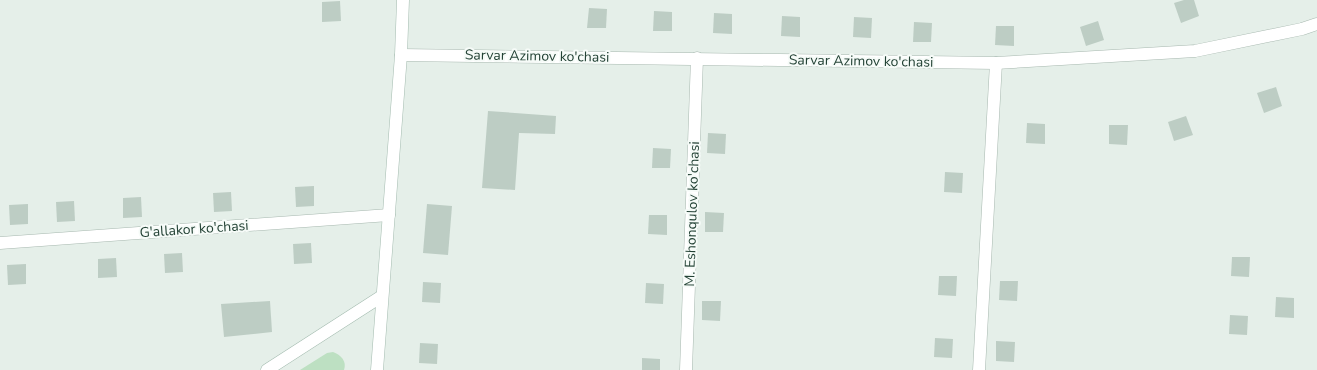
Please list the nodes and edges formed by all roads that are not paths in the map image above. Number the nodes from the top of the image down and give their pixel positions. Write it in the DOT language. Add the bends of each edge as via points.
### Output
graph roads {
  1 [pos="403,0"];
  2 [pos="1317,24"];
  3 [pos="401,55"];
  4 [pos="697,58"];
  5 [pos="996,63"];
  6 [pos="389,215"];
  7 [pos="0,243"];
  8 [pos="382,296"];
  9 [pos="375,368"];
  10 [pos="267,370"];
  11 [pos="686,370"];
  12 [pos="979,370"];
  1 -- 3 [label="street"];
  2 -- 5 [label="street, Sarvar Azimov ko'chasi" via="1195,51"];
  3 -- 4 [label="street, Sarvar Azimov ko'chasi"];
  3 -- 6 [label="street"];
  4 -- 5 [label="street, Sarvar Azimov ko'chasi"];
  4 -- 11 [label="street, M. Eshonqulov ko'chasi"];
  5 -- 12 [label="street"];
  6 -- 7 [label="street, G'allakor ko'chasi"];
  6 -- 8 [label="street"];
  8 -- 9 [label="street"];
  8 -- 10 [label="street"];
}
